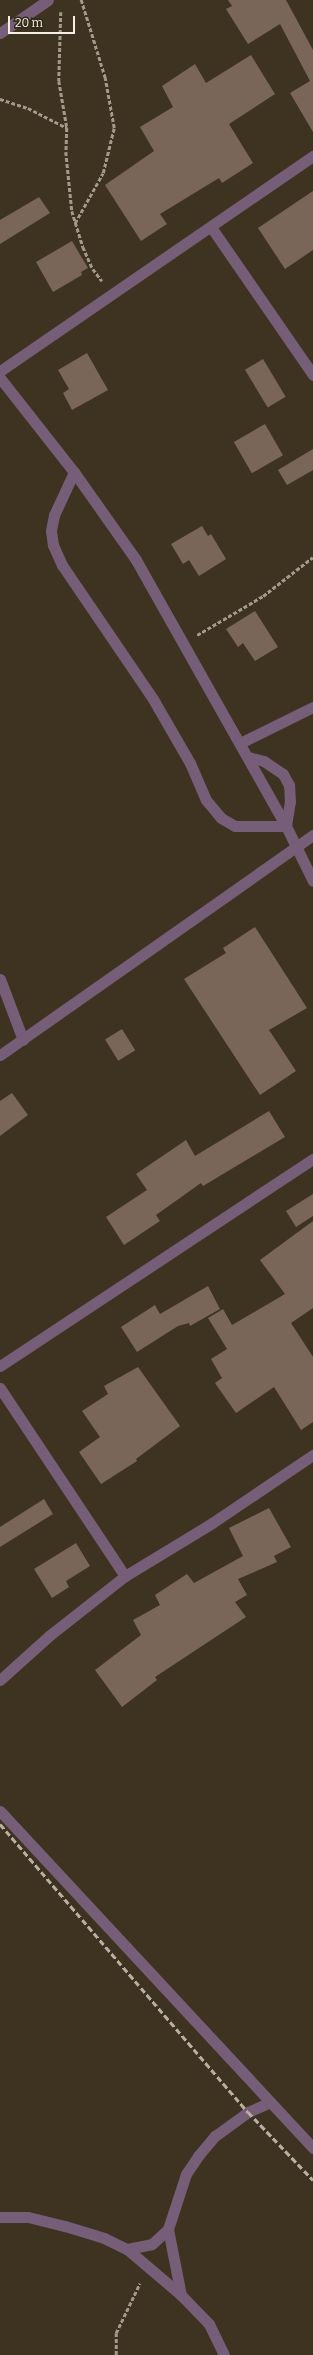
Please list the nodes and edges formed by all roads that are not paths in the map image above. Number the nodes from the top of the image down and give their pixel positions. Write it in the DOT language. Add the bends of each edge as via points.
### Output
graph roads {
  1 [pos="48,0"];
  2 [pos="0,33"];
  3 [pos="313,156"];
  4 [pos="211,227"];
  5 [pos="0,371"];
  6 [pos="313,375"];
  7 [pos="0,378"];
  8 [pos="74,472"];
  9 [pos="313,707"];
  10 [pos="240,743"];
  11 [pos="248,757"];
  12 [pos="286,826"];
  13 [pos="313,835"];
  14 [pos="297,847"];
  15 [pos="313,882"];
  16 [pos="0,979"];
  17 [pos="23,1040"];
  18 [pos="0,1055"];
  19 [pos="313,1159"];
  20 [pos="0,1366"];
  21 [pos="0,1388"];
  22 [pos="313,1455"];
  23 [pos="125,1576"];
  24 [pos="0,1680"];
  25 [pos="0,1811"];
  26 [pos="270,2102"];
  27 [pos="313,2148"];
  28 [pos="0,2216"];
  29 [pos="168,2229"];
  30 [pos="127,2249"];
  31 [pos="181,2295"];
  32 [pos="224,2355"];
  1 -- 2 [label="street"];
  3 -- 4 [label="street"];
  4 -- 5 [label="street"];
  4 -- 6 [label="street"];
  7 -- 8 [label="street"];
  8 -- 10 [label="street" via="136,560"];
  8 -- 12 [label="street" via="54,516 51,531 53,545 62,565 153,699 190,763 206,800 216,812 235,826"];
  9 -- 10 [label="street"];
  10 -- 11 [label="street"];
  11 -- 12 [label="street"];
  11 -- 12 [label="street" via="276,767 283,774 289,785 290,802"];
  12 -- 14 [label="street"];
  13 -- 14 [label="street"];
  14 -- 15 [label="street"];
  14 -- 17 [label="street"];
  16 -- 17 [label="street"];
  17 -- 18 [label="street"];
  19 -- 20 [label="street"];
  21 -- 23 [label="street"];
  22 -- 23 [label="street" via="212,1523"];
  23 -- 24 [label="street" via="50,1635"];
  25 -- 26 [label="street"];
  26 -- 27 [label="street"];
  26 -- 29 [label="street" via="248,2112 215,2136 198,2156 186,2174"];
  28 -- 30 [label="street" via="28,2217 65,2226 104,2238"];
  29 -- 30 [label="street" via="152,2244"];
  29 -- 31 [label="street"];
  30 -- 31 [label="street"];
  31 -- 32 [label="street" via="209,2324"];
}
